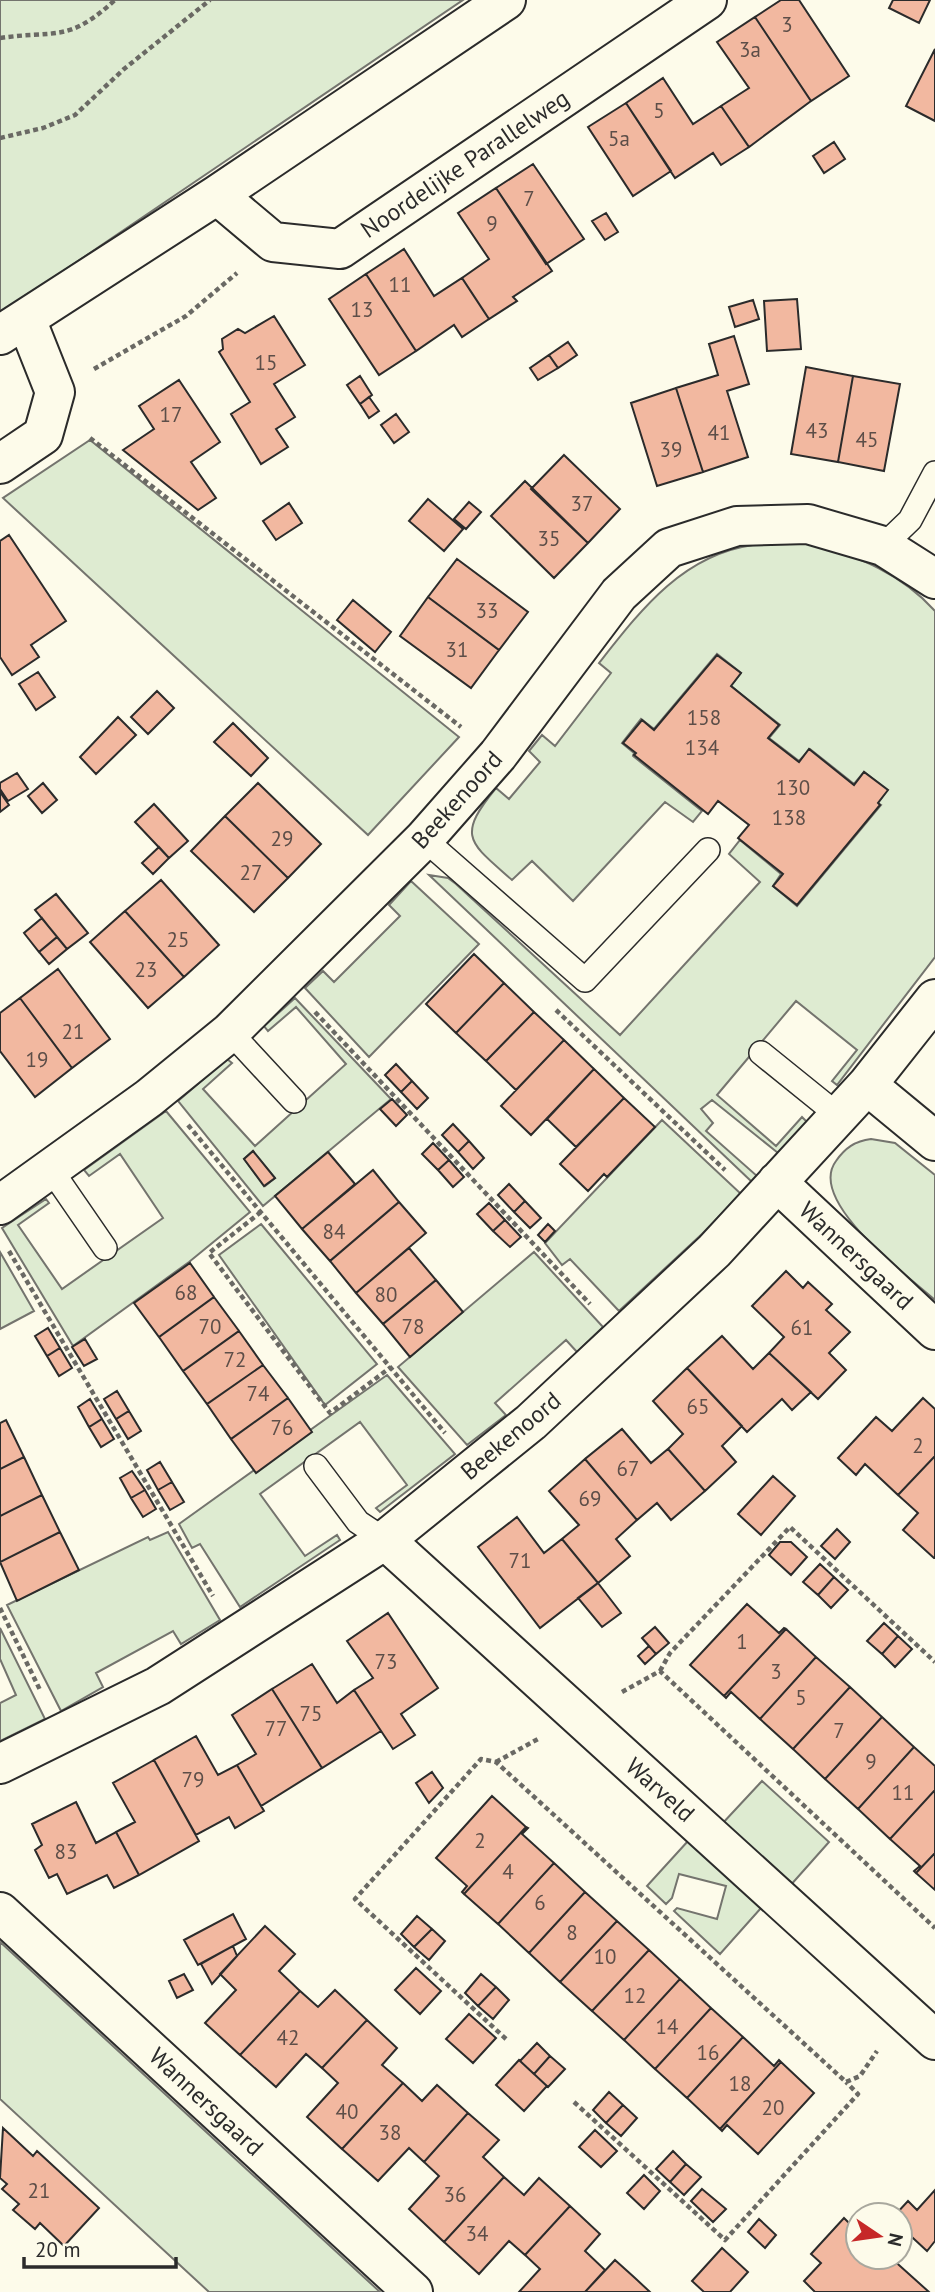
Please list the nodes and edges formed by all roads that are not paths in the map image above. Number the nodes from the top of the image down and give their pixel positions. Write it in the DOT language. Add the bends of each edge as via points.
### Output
graph roads {
  1 [pos="506,0"];
  2 [pos="707,0"];
  3 [pos="217,195"];
  4 [pos="13,327"];
  5 [pos="0,464"];
  6 [pos="935,473"];
  7 [pos="883,545"];
  8 [pos="935,579"];
  9 [pos="424,839"];
  10 [pos="708,850"];
  11 [pos="935,999"];
  12 [pos="230,1032"];
  13 [pos="761,1052"];
  14 [pos="867,1085"];
  15 [pos="294,1101"];
  16 [pos="839,1116"];
  17 [pos="935,1140"];
  18 [pos="52,1171"];
  19 [pos="768,1192"];
  20 [pos="0,1205"];
  21 [pos="106,1248"];
  22 [pos="935,1330"];
  23 [pos="316,1466"];
  24 [pos="385,1540"];
  25 [pos="0,1764"];
  26 [pos="0,1912"];
  27 [pos="935,2040"];
  28 [pos="413,2292"];
  1 -- 3 [label="street"];
  2 -- 3 [label="street, Noordelijke Parallelweg" via="340,249 273,242"];
  3 -- 4 [label="street"];
  4 -- 5 [label="street" via="55,392 43,435"];
  6 -- 7 [label="lane" via="910,520"];
  7 -- 8 [label="street, Beekenoord"];
  7 -- 9 [label="street, Beekenoord" via="808,524 737,526 669,548 619,594 498,755"];
  9 -- 10 [label="lane" via="585,980"];
  9 -- 12 [label="street, Beekenoord"];
  11 -- 14 [label="street, Beekenoord"];
  12 -- 15 [label="lane"];
  12 -- 18 [label="street, Beekenoord"];
  13 -- 16 [label="lane"];
  14 -- 16 [label="street, Beekenoord"];
  14 -- 17 [label="street"];
  16 -- 19 [label="street, Beekenoord"];
  18 -- 20 [label="street, Beekenoord"];
  18 -- 21 [label="lane"];
  19 -- 22 [label="street, Wannersgaard"];
  19 -- 24 [label="street, Beekenoord" via="714,1251 531,1422"];
  23 -- 24 [label="lane" via="358,1522"];
  24 -- 25 [label="street, Beekenoord" via="158,1686"];
  24 -- 27 [label="street, Warveld"];
  26 -- 28 [label="street, Wannersgaard"];
}
